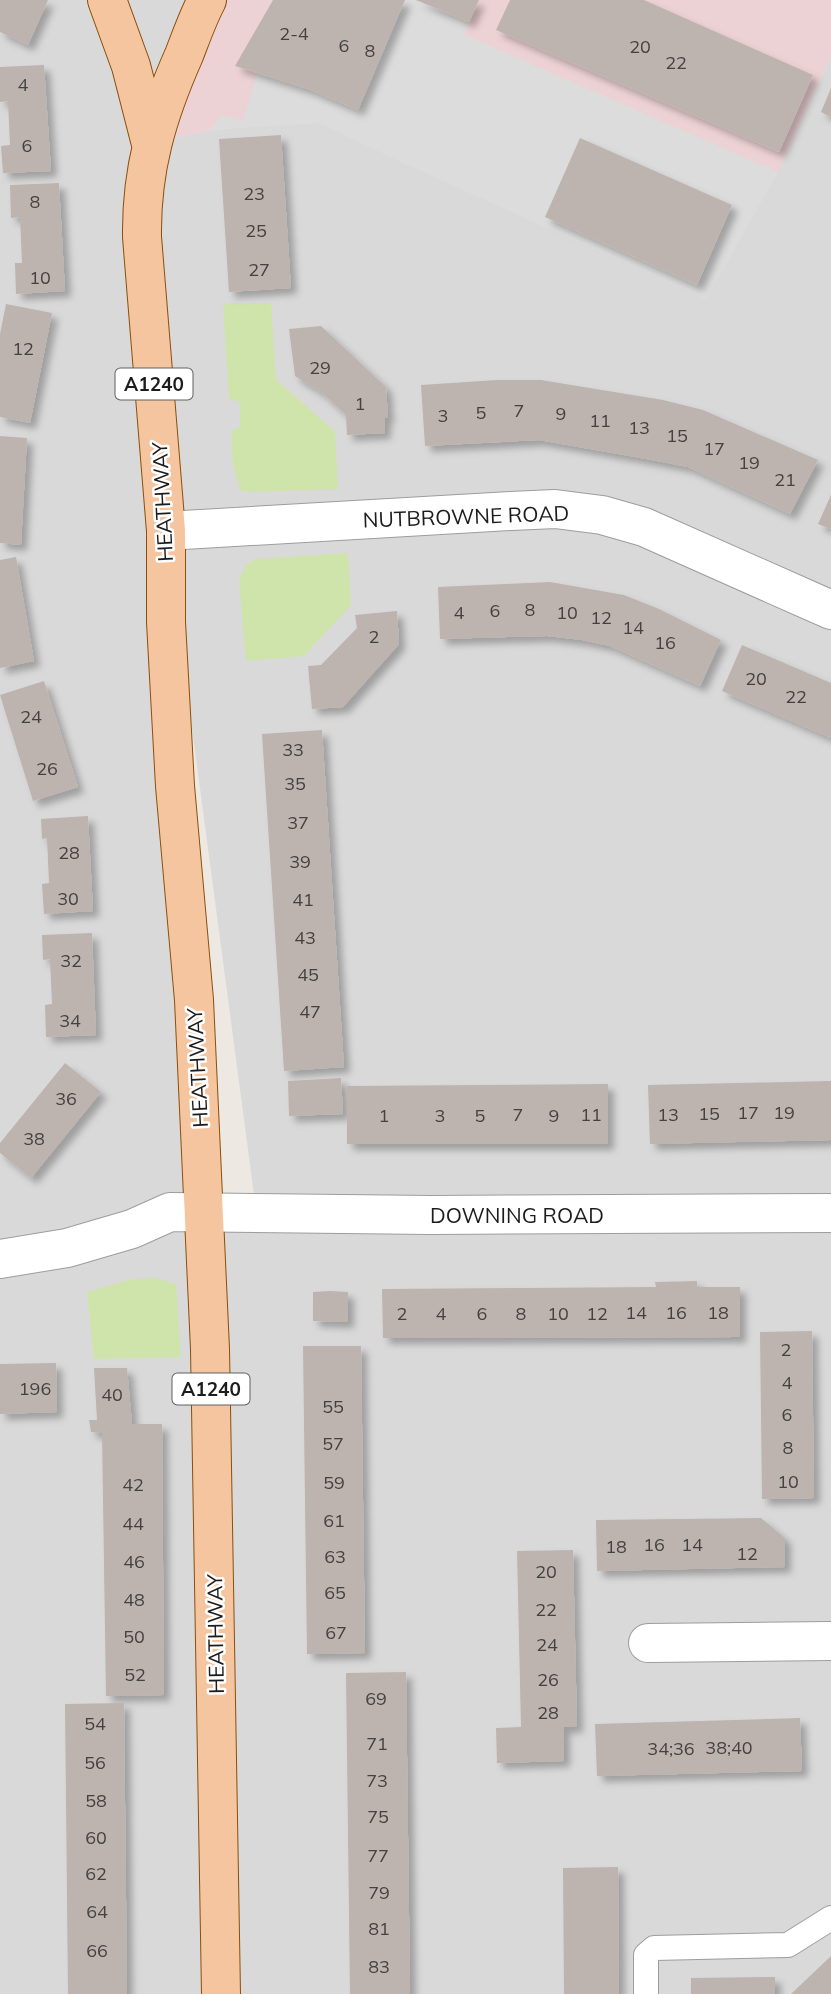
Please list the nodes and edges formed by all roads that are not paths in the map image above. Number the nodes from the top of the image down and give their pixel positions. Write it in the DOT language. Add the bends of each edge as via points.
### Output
graph roads {
  1 [pos="107,0"];
  2 [pos="206,1"];
  3 [pos="151,144"];
  4 [pos="166,531"];
  5 [pos="831,610"];
  6 [pos="204,1213"];
  7 [pos="831,1213"];
  8 [pos="0,1259"];
  9 [pos="831,1641"];
  10 [pos="648,1643"];
  11 [pos="831,1918"];
  12 [pos="220,1994"];
  13 [pos="646,1994"];
  1 -- 3 [label="main road, HEATHWAY / A1240" via="131,66"];
  2 -- 3 [label="main road, HEATHWAY / A1240"];
  3 -- 4 [label="main road, HEATHWAY / A1240" via="141,203 142,237"];
  4 -- 5 [label="street, NUTBROWNE ROAD" via="555,509 590,513 644,527"];
  4 -- 6 [label="main road, HEATHWAY / A1240" via="175,786 194,1000"];
  6 -- 7 [label="street, DOWNING ROAD"];
  6 -- 8 [label="street, DOWNING ROAD" via="170,1212 68,1248"];
  6 -- 12 [label="main road, HEATHWAY / A1240"];
  9 -- 10 [label="street"];
  11 -- 13 [label="lane" via="788,1945 654,1948 646,1955"];
}
